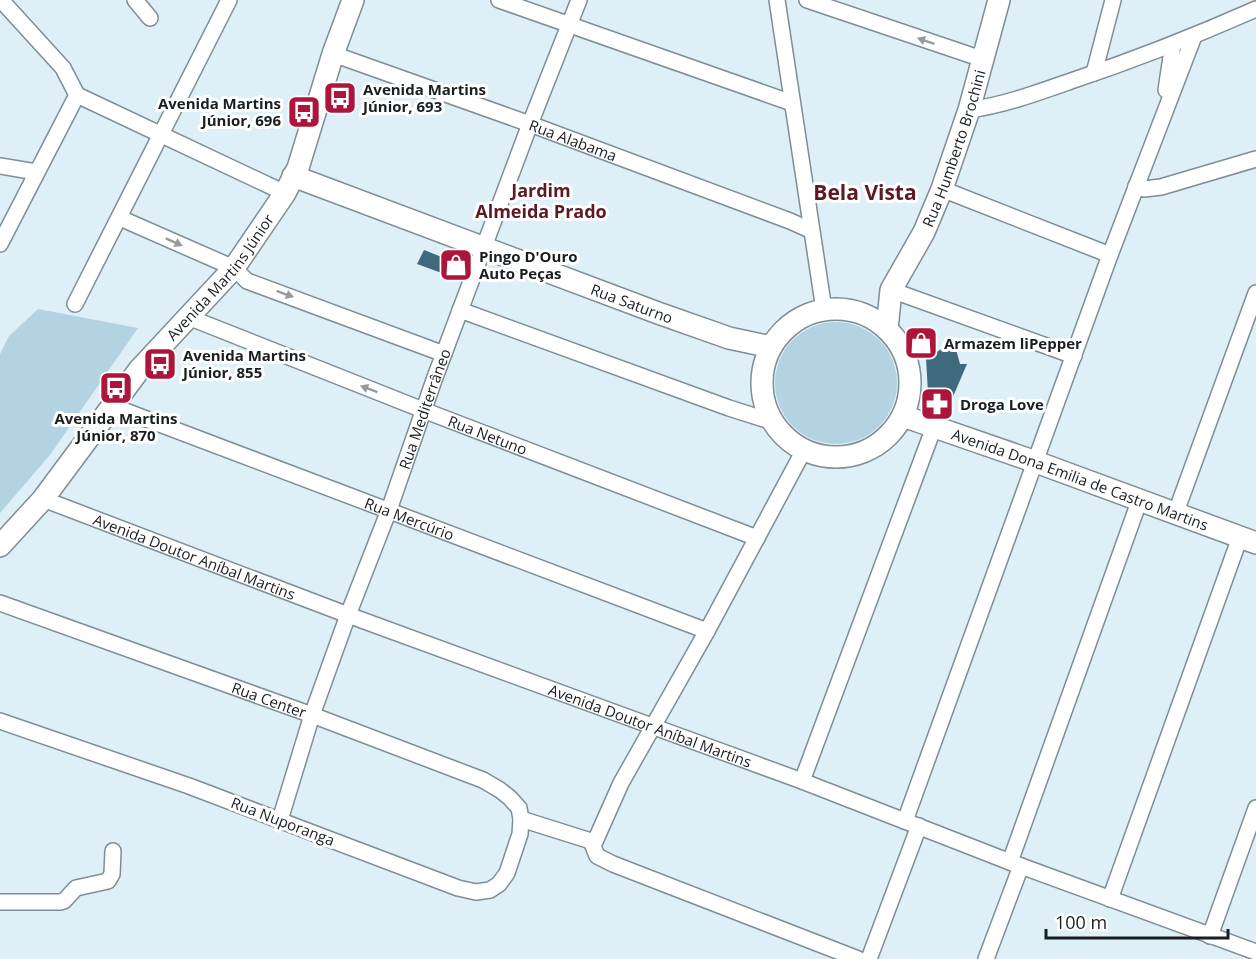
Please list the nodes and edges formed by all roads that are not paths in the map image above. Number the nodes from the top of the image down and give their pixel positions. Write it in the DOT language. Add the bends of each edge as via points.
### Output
graph roads {
  1 [pos="1,0"];
  2 [pos="135,0"];
  3 [pos="229,0"];
  4 [pos="353,0"];
  5 [pos="499,0"];
  6 [pos="579,0"];
  7 [pos="777,0"];
  8 [pos="807,0"];
  9 [pos="999,0"];
  10 [pos="1113,0"];
  11 [pos="1256,9"];
  12 [pos="150,18"];
  13 [pos="570,26"];
  14 [pos="1194,36"];
  15 [pos="1173,44"];
  16 [pos="333,54"];
  17 [pos="982,60"];
  18 [pos="1094,73"];
  19 [pos="77,95"];
  20 [pos="792,103"];
  21 [pos="970,104"];
  22 [pos="1162,116"];
  23 [pos="530,124"];
  24 [pos="159,135"];
  25 [pos="1256,159"];
  26 [pos="0,166"];
  27 [pos="36,172"];
  28 [pos="289,185"];
  29 [pos="1136,186"];
  30 [pos="942,189"];
  31 [pos="120,218"];
  32 [pos="810,230"];
  33 [pos="0,244"];
  34 [pos="484,248"];
  35 [pos="1110,255"];
  36 [pos="234,268"];
  37 [pos="891,290"];
  38 [pos="1256,293"];
  39 [pos="75,304"];
  40 [pos="460,310"];
  41 [pos="824,310"];
  42 [pos="856,312"];
  43 [pos="188,317"];
  44 [pos="887,329"];
  45 [pos="771,347"];
  46 [pos="444,354"];
  47 [pos="1074,356"];
  48 [pos="112,406"];
  49 [pos="423,410"];
  50 [pos="903,416"];
  51 [pos="773,422"];
  52 [pos="934,427"];
  53 [pos="804,450"];
  54 [pos="1036,462"];
  55 [pos="43,499"];
  56 [pos="1140,499"];
  57 [pos="388,510"];
  58 [pos="1176,512"];
  59 [pos="757,538"];
  60 [pos="1248,540"];
  61 [pos="0,546"];
  62 [pos="0,603"];
  63 [pos="348,615"];
  64 [pos="707,631"];
  65 [pos="312,715"];
  66 [pos="0,721"];
  67 [pos="652,726"];
  68 [pos="802,781"];
  69 [pos="1256,808"];
  70 [pos="521,819"];
  71 [pos="280,820"];
  72 [pos="912,824"];
  73 [pos="594,842"];
  74 [pos="113,852"];
  75 [pos="1016,864"];
  76 [pos="1110,899"];
  77 [pos="0,902"];
  78 [pos="1210,936"];
  79 [pos="1256,952"];
  80 [pos="858,959"];
  81 [pos="869,959"];
  82 [pos="986,959"];
  1 -- 19 [label="street" via="63,69"];
  2 -- 12 [label="street"];
  3 -- 24 [label="street"];
  4 -- 16 [label="street, Avenida Martins Júnior"];
  5 -- 13 [label="street"];
  6 -- 13 [label="street, Rua Mediterrâneo"];
  7 -- 20 [label="street"];
  17 -- 8 [label="street, one-way"];
  9 -- 17 [label="street, Rua Humberto Brochini"];
  10 -- 18 [label="street"];
  11 -- 14 [label="street"];
  13 -- 20 [label="street"];
  13 -- 23 [label="street, Rua Mediterrâneo"];
  14 -- 15 [label="street"];
  14 -- 22 [label="street"];
  15 -- 18 [label="street"];
  15 -- 22 [label="street"];
  16 -- 23 [label="street, Rua Alabama"];
  16 -- 28 [label="street, Avenida Martins Júnior"];
  17 -- 21 [label="street, Rua Humberto Brochini"];
  18 -- 21 [label="street" via="998,106"];
  19 -- 24 [label="street"];
  19 -- 27 [label="street"];
  20 -- 32 [label="street"];
  21 -- 30 [label="street, Rua Humberto Brochini"];
  22 -- 29 [label="street"];
  23 -- 32 [label="street, Rua Alabama"];
  23 -- 34 [label="street, Rua Mediterrâneo"];
  24 -- 28 [label="street"];
  24 -- 31 [label="street"];
  25 -- 29 [label="street" via="1161,187"];
  26 -- 27 [label="street"];
  27 -- 33 [label="street"];
  28 -- 34 [label="street, Rua Saturno"];
  28 -- 36 [label="street, Avenida Martins Júnior"];
  29 -- 35 [label="street"];
  30 -- 35 [label="street"];
  30 -- 37 [label="street, Rua Humberto Brochini" via="924,232"];
  31 -- 36 [label="street, one-way"];
  31 -- 39 [label="street"];
  32 -- 41 [label="street"];
  34 -- 40 [label="street, Rua Mediterrâneo"];
  34 -- 45 [label="street, Rua Saturno" via="729,338"];
  35 -- 47 [label="street"];
  36 -- 43 [label="street, Avenida Martins Júnior"];
  36 -- 46 [label="street, one-way" via="247,281"];
  37 -- 42 [label="street, Rua Humberto Brochini"];
  37 -- 44 [label="street, Rua Humberto Brochini"];
  37 -- 47 [label="street"];
  38 -- 58 [label="street"];
  40 -- 46 [label="street, Rua Mediterrâneo"];
  40 -- 51 [label="street"];
  41 -- 42 [label="street"];
  41 -- 45 [label="street" via="793,322"];
  42 -- 44 [label="street"];
  43 -- 48 [label="street, Avenida Martins Júnior"];
  49 -- 43 [label="street, Rua Netuno, one-way"];
  44 -- 50 [label="street" via="901,347 909,369 910,392"];
  45 -- 51 [label="street" via="762,379 764,402"];
  46 -- 49 [label="street, Rua Mediterrâneo"];
  47 -- 54 [label="street"];
  48 -- 55 [label="street, Avenida Martins Júnior"];
  48 -- 57 [label="street, Rua Mercúrio"];
  49 -- 57 [label="street, Rua Mediterrâneo"];
  49 -- 59 [label="street, Rua Netuno"];
  50 -- 52 [label="street, Avenida Dona Emilia de Castro Martins"];
  50 -- 53 [label="street" via="889,436 855,455 830,457"];
  51 -- 53 [label="street" via="787,439"];
  52 -- 54 [label="street, Avenida Dona Emilia de Castro Martins"];
  52 -- 68 [label="street"];
  53 -- 59 [label="street"];
  54 -- 56 [label="street, Avenida Dona Emilia de Castro Martins"];
  54 -- 72 [label="street"];
  55 -- 61 [label="street, Avenida Martins Júnior"];
  55 -- 63 [label="street, Avenida Doutor Aníbal Martins"];
  56 -- 58 [label="street, Avenida Dona Emilia de Castro Martins"];
  56 -- 75 [label="street"];
  57 -- 63 [label="street, Rua Mediterrâneo"];
  57 -- 64 [label="street, Rua Mercúrio"];
  58 -- 60 [label="street, Avenida Dona Emilia de Castro Martins"];
  59 -- 64 [label="street"];
  60 -- 76 [label="street"];
  62 -- 65 [label="street, Rua Center"];
  63 -- 65 [label="street, Rua Mediterrâneo"];
  63 -- 67 [label="street, Avenida Doutor Aníbal Martins"];
  64 -- 67 [label="street"];
  65 -- 70 [label="street, Rua Center" via="483,780 510,798 519,808"];
  65 -- 71 [label="street, Rua Mediterrâneo"];
  66 -- 71 [label="street, Rua Nuporanga"];
  67 -- 68 [label="street, Avenida Doutor Aníbal Martins"];
  67 -- 73 [label="street"];
  68 -- 72 [label="street, Avenida Doutor Aníbal Martins"];
  69 -- 78 [label="street"];
  70 -- 71 [label="street, Rua Nuporanga" via="507,873 490,890 476,892"];
  70 -- 73 [label="street"];
  72 -- 75 [label="street, Avenida Doutor Aníbal Martins"];
  72 -- 81 [label="street"];
  73 -- 80 [label="street" via="594,851 604,860"];
  74 -- 77 [label="street" via="112,874 105,883 76,888 60,902"];
  75 -- 76 [label="street, Avenida Doutor Aníbal Martins"];
  75 -- 82 [label="street"];
  76 -- 78 [label="street, Avenida Doutor Aníbal Martins"];
  78 -- 79 [label="street, Avenida Doutor Aníbal Martins"];
}
